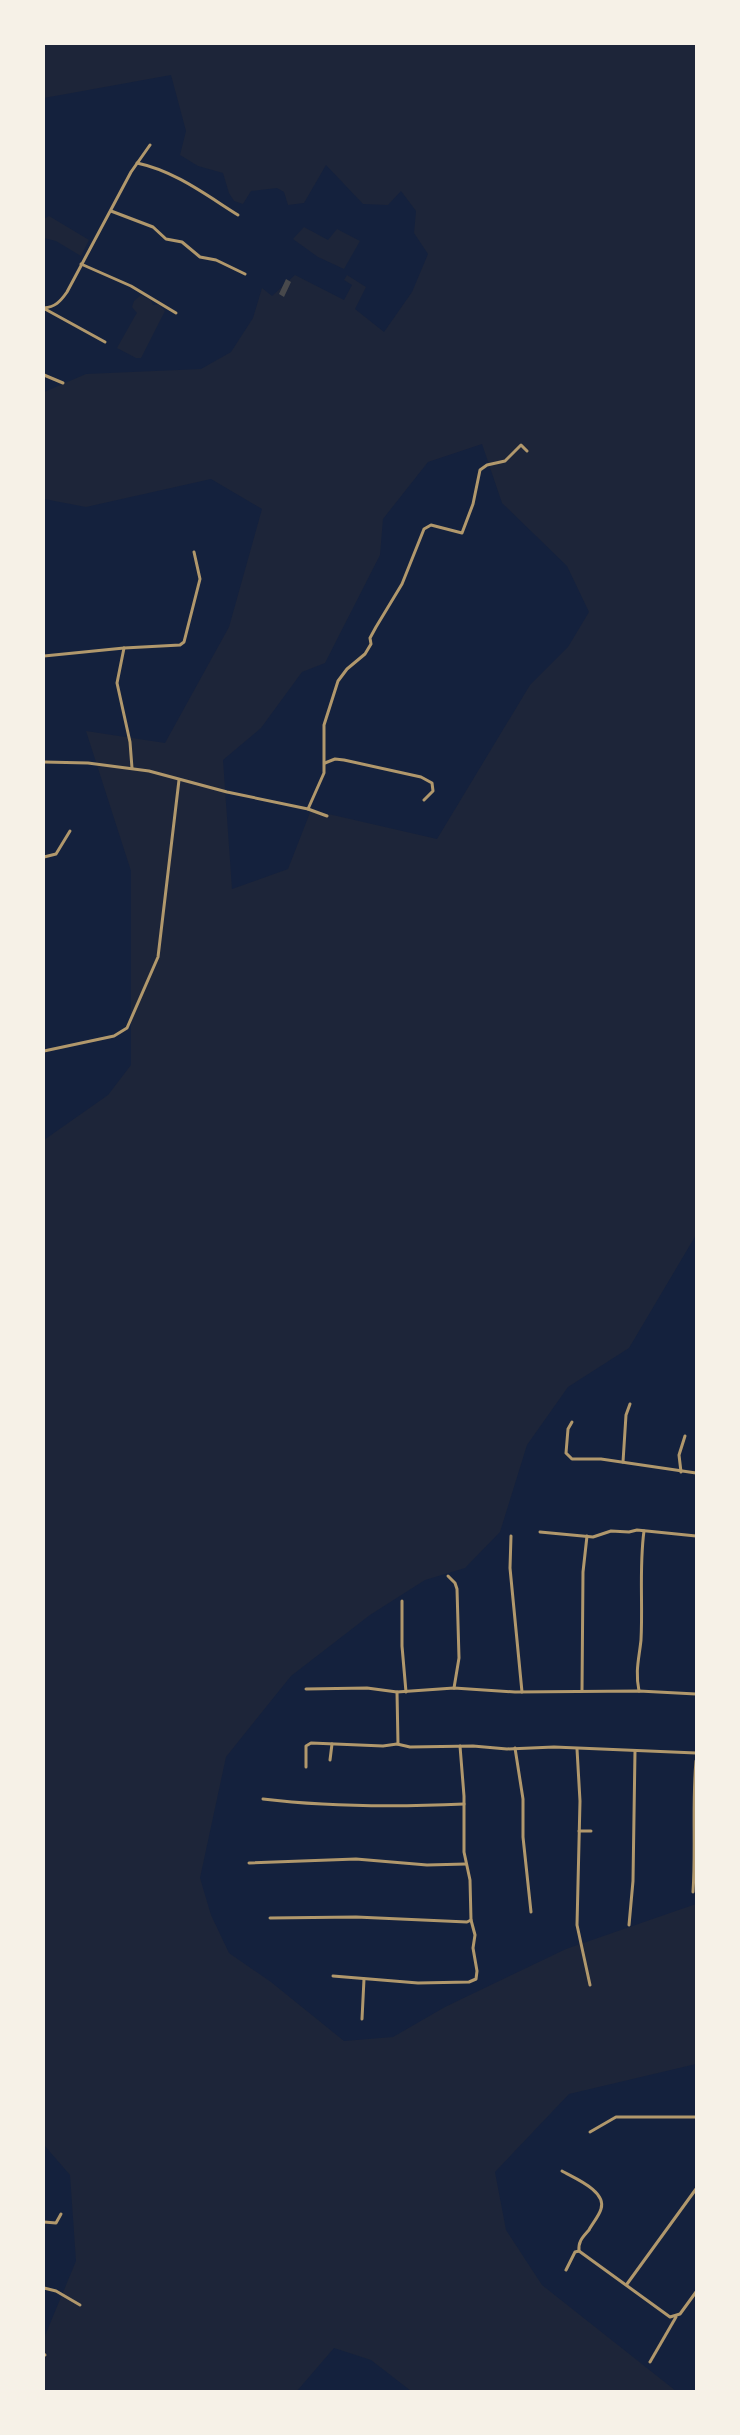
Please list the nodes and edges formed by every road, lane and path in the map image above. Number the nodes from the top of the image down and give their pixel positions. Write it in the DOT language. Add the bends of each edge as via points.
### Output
graph roads {
  1 [pos="150,145"];
  2 [pos="137,163"];
  3 [pos="111,211"];
  4 [pos="238,216"];
  5 [pos="81,264"];
  6 [pos="245,274"];
  7 [pos="44,308"];
  8 [pos="176,313"];
  9 [pos="105,342"];
  10 [pos="44,375"];
  11 [pos="63,383"];
  12 [pos="527,451"];
  13 [pos="194,552"];
  14 [pos="124,648"];
  15 [pos="44,656"];
  16 [pos="44,762"];
  17 [pos="325,763"];
  18 [pos="132,768"];
  19 [pos="179,780"];
  20 [pos="424,800"];
  21 [pos="308,808"];
  22 [pos="327,816"];
  23 [pos="70,831"];
  24 [pos="44,857"];
  25 [pos="44,1051"];
  26 [pos="630,1404"];
  27 [pos="572,1422"];
  28 [pos="685,1436"];
  29 [pos="623,1462"];
  30 [pos="681,1472"];
  31 [pos="696,1473"];
  32 [pos="644,1531"];
  33 [pos="540,1532"];
  34 [pos="512,1536"];
  35 [pos="587,1536"];
  36 [pos="696,1536"];
  37 [pos="448,1576"];
  38 [pos="402,1601"];
  39 [pos="306,1689"];
  40 [pos="454,1689"];
  41 [pos="582,1691"];
  42 [pos="639,1691"];
  43 [pos="397,1692"];
  44 [pos="406,1692"];
  45 [pos="522,1692"];
  46 [pos="696,1694"];
  47 [pos="332,1744"];
  48 [pos="398,1744"];
  49 [pos="460,1746"];
  50 [pos="515,1748"];
  51 [pos="577,1749"];
  52 [pos="635,1751"];
  53 [pos="696,1753"];
  54 [pos="330,1760"];
  55 [pos="696,1761"];
  56 [pos="306,1767"];
  57 [pos="263,1799"];
  58 [pos="464,1804"];
  59 [pos="579,1831"];
  60 [pos="591,1831"];
  61 [pos="249,1863"];
  62 [pos="466,1864"];
  63 [pos="693,1892"];
  64 [pos="531,1912"];
  65 [pos="270,1918"];
  66 [pos="471,1920"];
  67 [pos="629,1925"];
  68 [pos="333,1976"];
  69 [pos="364,1979"];
  70 [pos="590,1985"];
  71 [pos="362,2019"];
  72 [pos="696,2117"];
  73 [pos="590,2132"];
  74 [pos="562,2171"];
  75 [pos="696,2190"];
  76 [pos="61,2214"];
  77 [pos="44,2222"];
  78 [pos="579,2251"];
  79 [pos="566,2270"];
  80 [pos="627,2284"];
  81 [pos="44,2289"];
  82 [pos="696,2292"];
  83 [pos="80,2305"];
  84 [pos="676,2317"];
  85 [pos="650,2362"];
  1 -- 2 [label="street"];
  2 -- 3 [label="street"];
  2 -- 4 [label="street" via="169,173"];
  3 -- 5 [label="street"];
  3 -- 6 [label="street" via="153,227 166,239 182,242 200,257"];
  5 -- 7 [label="street" via="61,301"];
  5 -- 8 [label="street" via="131,286"];
  7 -- 9 [label="street"];
  10 -- 11 [label="street"];
  12 -- 17 [label="street" via="517,446 505,460 480,470 462,533 431,525 424,529 397,595 370,638 371,644 338,681 324,725"];
  13 -- 14 [label="street" via="200,579 184,642"];
  14 -- 15 [label="street"];
  14 -- 18 [label="street" via="117,683"];
  16 -- 18 [label="street"];
  17 -- 20 [label="street" via="344,760 421,777 432,783 433,791"];
  17 -- 21 [label="street"];
  18 -- 19 [label="street"];
  19 -- 21 [label="street"];
  19 -- 25 [label="street" via="158,957 127,1028 114,1036"];
  21 -- 22 [label="street"];
  23 -- 24 [label="street" via="56,854"];
  26 -- 29 [label="street"];
  27 -- 29 [label="street" via="567,1433 569,1458"];
  28 -- 30 [label="street" via="679,1455"];
  29 -- 30 [label="street"];
  30 -- 31 [label="street"];
  32 -- 35 [label="street"];
  32 -- 36 [label="street"];
  32 -- 42 [label="street" via="641,1640 636,1667"];
  33 -- 35 [label="street"];
  34 -- 45 [label="street" via="510,1575"];
  35 -- 41 [label="street" via="580,1642"];
  37 -- 40 [label="street" via="456,1589 459,1658"];
  38 -- 44 [label="street"];
  39 -- 43 [label="street"];
  40 -- 44 [label="street"];
  40 -- 45 [label="street"];
  41 -- 42 [label="street"];
  41 -- 45 [label="street"];
  42 -- 46 [label="street"];
  43 -- 44 [label="street"];
  43 -- 48 [label="street"];
  47 -- 48 [label="street"];
  47 -- 54 [label="street"];
  47 -- 56 [label="street" via="307,1744"];
  48 -- 49 [label="street"];
  49 -- 50 [label="street"];
  49 -- 58 [label="street"];
  50 -- 51 [label="street"];
  50 -- 64 [label="street"];
  51 -- 52 [label="street"];
  51 -- 59 [label="street"];
  52 -- 53 [label="street"];
  52 -- 67 [label="street"];
  55 -- 63 [label="street"];
  57 -- 58 [label="street" via="370,1805"];
  58 -- 62 [label="street"];
  59 -- 60 [label="street"];
  59 -- 70 [label="street" via="577,1925"];
  61 -- 62 [label="street" via="356,1859"];
  62 -- 66 [label="street"];
  65 -- 66 [label="street"];
  66 -- 69 [label="street" via="475,1935 474,1981 418,1983"];
  68 -- 69 [label="street"];
  69 -- 71 [label="street"];
  72 -- 73 [label="street" via="616,2117"];
  74 -- 78 [label="street" via="597,2193 601,2202 600,2212 579,2242"];
  75 -- 80 [label="street"];
  76 -- 77 [label="street" via="56,2223"];
  78 -- 79 [label="street"];
  78 -- 80 [label="street"];
  80 -- 84 [label="street" via="670,2317"];
  81 -- 83 [label="street" via="56,2291"];
  82 -- 84 [label="street"];
  84 -- 85 [label="street"];
}
